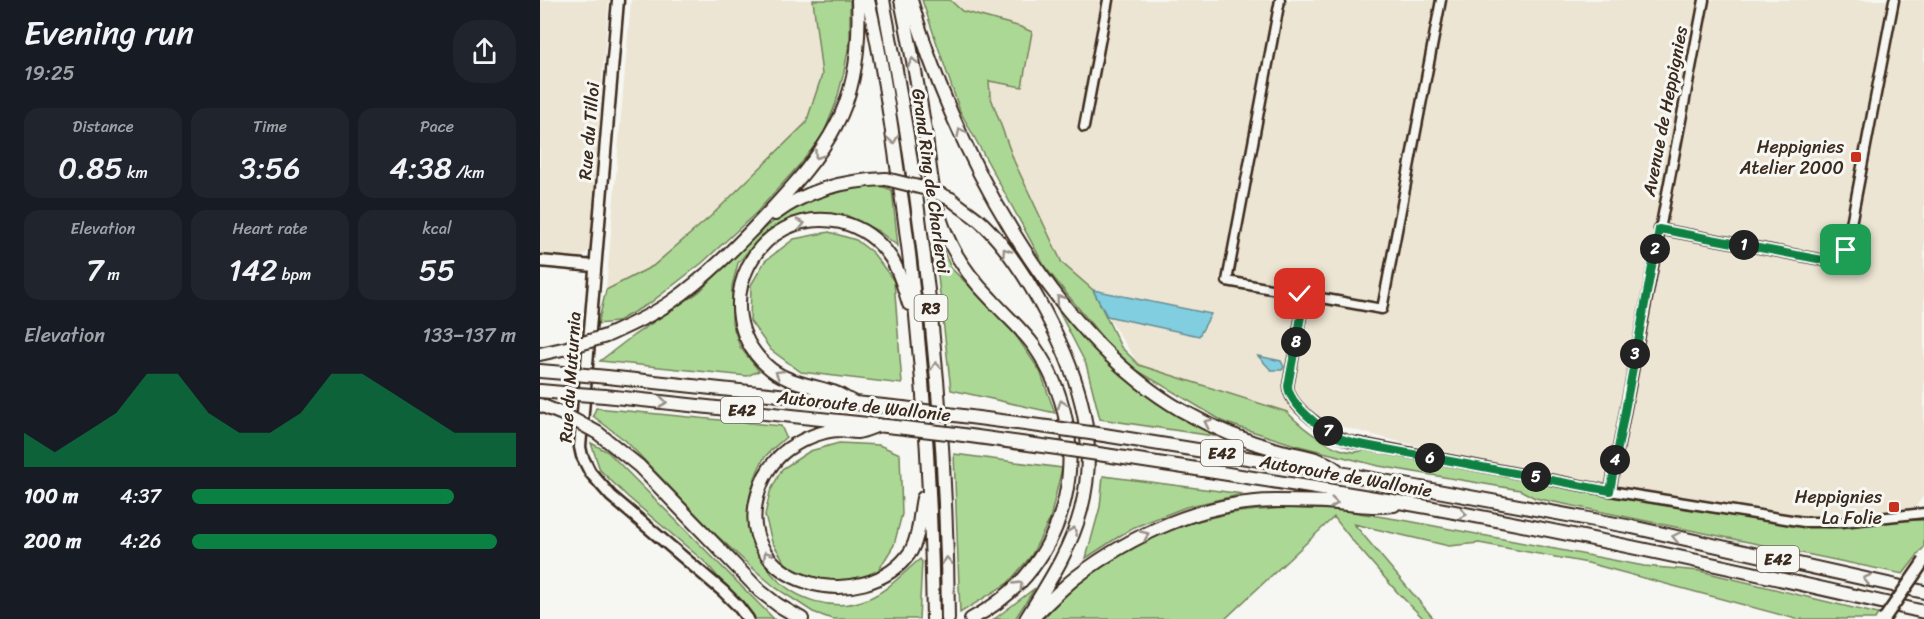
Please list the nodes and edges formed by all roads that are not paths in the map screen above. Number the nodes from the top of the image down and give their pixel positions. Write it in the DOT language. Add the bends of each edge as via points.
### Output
graph roads {
  1 [pos="618,0"];
  2 [pos="858,0"];
  3 [pos="868,0"];
  4 [pos="883,0"];
  5 [pos="900,0"];
  6 [pos="911,0"];
  7 [pos="1108,0"];
  8 [pos="1280,0"];
  9 [pos="1441,0"];
  10 [pos="1704,0"];
  11 [pos="1894,0"];
  12 [pos="1084,128"];
  13 [pos="754,228"];
  14 [pos="1659,229"];
  15 [pos="540,261"];
  16 [pos="594,266"];
  17 [pos="1305,295"];
  18 [pos="918,326"];
  19 [pos="540,354"];
  20 [pos="540,371"];
  21 [pos="540,391"];
  22 [pos="853,402"];
  23 [pos="540,405"];
  24 [pos="879,425"];
  25 [pos="1340,473"];
  26 [pos="928,485"];
  27 [pos="1610,491"];
  28 [pos="1405,503"];
  29 [pos="1923,512"];
  30 [pos="1924,561"];
  31 [pos="760,591"];
  32 [pos="1924,592"];
  33 [pos="1924,612"];
  34 [pos="748,619"];
  35 [pos="784,619"];
  36 [pos="802,619"];
  37 [pos="933,619"];
  38 [pos="948,619"];
  39 [pos="971,619"];
  40 [pos="1028,619"];
  41 [pos="1884,619"];
  1 -- 16 [label="main road, Rue du Tilloi"];
  2 -- 13 [label="highway, one-way" via="854,71 837,124 807,170"];
  3 -- 18 [label="highway, Grand Ring de Charleroi / R3, one-way" via="888,106"];
  38 -- 4 [label="highway, Grand Ring de Charleroi / R3, one-way" via="944,475 933,325 919,207"];
  39 -- 5 [label="highway, one-way" via="1008,596 1047,547 1064,505 1070,443 1066,416 1046,365 1027,338 970,276 946,234 932,181"];
  25 -- 6 [label="highway, one-way" via="1325,461 1233,435 1181,410 1143,384 1080,325 1032,261 991,193 938,79"];
  7 -- 12 [label="street"];
  8 -- 17 [label="street" via="1227,281"];
  9 -- 17 [label="street" via="1382,309"];
  10 -- 14 [label="street, Avenue de Heppignies"];
  11 -- 14 [label="street" via="1846,250 1839,258 1828,261"];
  13 -- 19 [label="highway, bridge" via="671,303 606,336"];
  40 -- 13 [label="highway, one-way, bridge" via="1055,572 1081,511 1088,468 1084,414 1073,377 1045,314 1000,243 982,223 951,200 931,190 886,179 821,189"];
  14 -- 27 [label="street, Avenue de Heppignies"];
  15 -- 16 [label="main road"];
  16 -- 34 [label="main road, Rue du Muturnia" via="580,447 586,464 611,496 723,591"];
  17 -- 27 [label="street" via="1288,393 1322,428 1360,444"];
  22 -- 18 [label="highway, one-way" via="781,376 762,362 748,342 741,321 740,292 759,249 776,234 800,223 827,220 854,226 878,242 892,259"];
  18 -- 26 [label="highway, Grand Ring de Charleroi / R3"];
  20 -- 22 [label="highway, Autoroute de Wallonie / E42, bridge"];
  21 -- 24 [label="highway, Autoroute de Wallonie / E42, one-way, bridge"];
  22 -- 25 [label="highway, Autoroute de Wallonie / E42, bridge" via="1104,435"];
  23 -- 31 [label="highway, bridge" via="598,433 639,466"];
  26 -- 24 [label="highway, one-way" via="911,552 894,576 877,588 855,596 828,596 803,589 774,568 762,548 755,524 757,498 765,474 787,450 802,441 819,434 839,430 860,432"];
  24 -- 28 [label="highway, Autoroute de Wallonie / E42, bridge" via="1105,455"];
  32 -- 25 [label="highway, Autoroute de Wallonie / E42, one-way" via="1632,527"];
  26 -- 37 [label="highway, Grand Ring de Charleroi / R3"];
  27 -- 29 [label="street" via="1804,522 1842,522"];
  28 -- 33 [label="highway, Autoroute de Wallonie / E42, one-way" via="1672,555"];
  40 -- 28 [label="highway, one-way" via="1108,554 1164,526 1207,511 1273,501 1377,507"];
  30 -- 41 [label="main road, bridge"];
  31 -- 35 [label="highway"];
  31 -- 36 [label="highway"];
}
